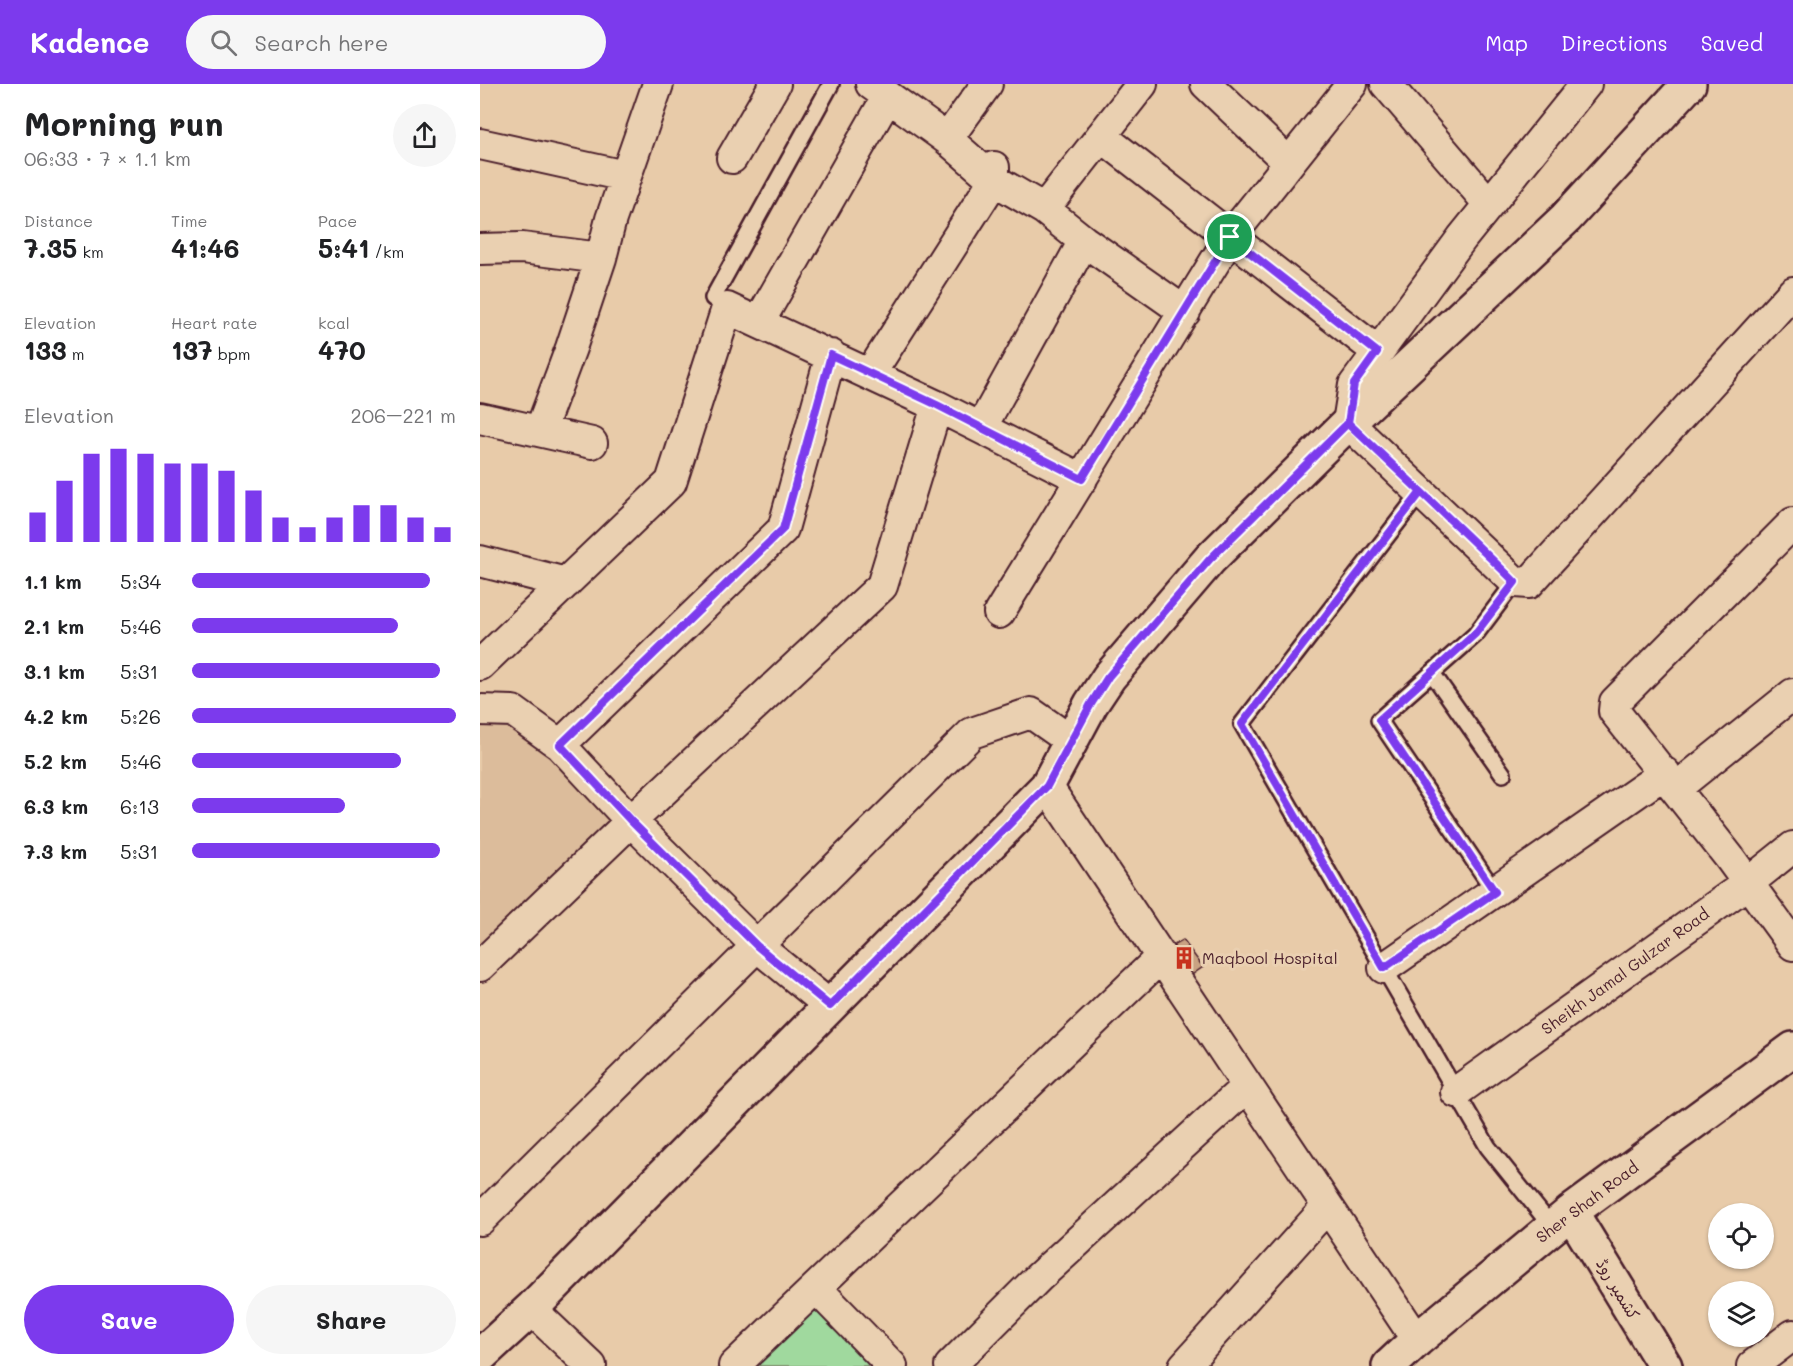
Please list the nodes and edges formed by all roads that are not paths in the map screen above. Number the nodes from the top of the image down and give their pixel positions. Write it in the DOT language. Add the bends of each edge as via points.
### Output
graph roads {
  1 [pos="657,84"];
  2 [pos="775,84"];
  3 [pos="831,84"];
  4 [pos="987,84"];
  5 [pos="1142,84"];
  6 [pos="1206,84"];
  7 [pos="1352,84"];
  8 [pos="1386,84"];
  9 [pos="1586,84"];
  10 [pos="1689,84"];
  11 [pos="880,90"];
  12 [pos="1101,136"];
  13 [pos="947,139"];
  14 [pos="480,144"];
  15 [pos="732,159"];
  16 [pos="1289,164"];
  17 [pos="994,173"];
  18 [pos="626,176"];
  19 [pos="1489,204"];
  20 [pos="1044,209"];
  21 [pos="1230,237"];
  22 [pos="1084,241"];
  23 [pos="480,249"];
  24 [pos="601,258"];
  25 [pos="1793,292"];
  26 [pos="727,308"];
  27 [pos="1185,312"];
  28 [pos="759,322"];
  29 [pos="1377,352"];
  30 [pos="831,355"];
  31 [pos="870,374"];
  32 [pos="937,405"];
  33 [pos="480,418"];
  34 [pos="1348,423"];
  35 [pos="981,428"];
  36 [pos="540,431"];
  37 [pos="592,443"];
  38 [pos="1082,479"];
  39 [pos="1421,492"];
  40 [pos="1793,523"];
  41 [pos="480,561"];
  42 [pos="1515,582"];
  43 [pos="566,583"];
  44 [pos="999,612"];
  45 [pos="480,665"];
  46 [pos="1432,673"];
  47 [pos="1793,694"];
  48 [pos="480,710"];
  49 [pos="1071,741"];
  50 [pos="560,745"];
  51 [pos="1503,774"];
  52 [pos="1671,781"];
  53 [pos="1047,786"];
  54 [pos="631,821"];
  55 [pos="1793,847"];
  56 [pos="1748,883"];
  57 [pos="1495,892"];
  58 [pos="1793,945"];
  59 [pos="757,946"];
  60 [pos="1161,957"];
  61 [pos="480,966"];
  62 [pos="1384,968"];
  63 [pos="830,1006"];
  64 [pos="1793,1049"];
  65 [pos="1246,1087"];
  66 [pos="1456,1092"];
  67 [pos="1327,1207"];
  68 [pos="480,1220"];
  69 [pos="1562,1220"];
  70 [pos="816,1287"];
  71 [pos="531,1309"];
  72 [pos="1793,1335"];
  73 [pos="1417,1340"];
  74 [pos="480,1356"];
  75 [pos="1660,1364"];
  76 [pos="591,1366"];
  77 [pos="734,1366"];
  78 [pos="892,1366"];
  79 [pos="950,1366"];
  80 [pos="1184,1366"];
  81 [pos="1389,1366"];
  82 [pos="1752,1366"];
  1 -- 18 [label="street"];
  2 -- 15 [label="street"];
  3 -- 26 [label="lane" via="713,298"];
  4 -- 13 [label="street"];
  5 -- 12 [label="street"];
  6 -- 16 [label="street"];
  7 -- 16 [label="street"];
  8 -- 19 [label="street"];
  9 -- 19 [label="street"];
  10 -- 34 [label="street" via="1566,218"];
  11 -- 13 [label="street"];
  11 -- 28 [label="street"];
  12 -- 20 [label="street"];
  12 -- 21 [label="street"];
  13 -- 17 [label="street"];
  14 -- 18 [label="street"];
  16 -- 21 [label="street"];
  17 -- 20 [label="street"];
  17 -- 31 [label="street"];
  18 -- 24 [label="street"];
  19 -- 29 [label="street"];
  20 -- 22 [label="street"];
  21 -- 27 [label="street"];
  21 -- 29 [label="street"];
  22 -- 27 [label="street"];
  22 -- 35 [label="street"];
  23 -- 24 [label="street" via="522,248"];
  24 -- 36 [label="street"];
  25 -- 42 [label="street" via="1529,583"];
  26 -- 28 [label="street"];
  26 -- 43 [label="street" via="671,482"];
  27 -- 38 [label="street"];
  28 -- 30 [label="street"];
  29 -- 34 [label="street" via="1354,384"];
  30 -- 31 [label="street"];
  30 -- 50 [label="street" via="783,529"];
  31 -- 32 [label="street"];
  32 -- 35 [label="street"];
  32 -- 54 [label="street" via="882,586"];
  33 -- 36 [label="street"];
  34 -- 39 [label="street"];
  34 -- 49 [label="street" via="1210,559 1108,677"];
  35 -- 38 [label="street"];
  36 -- 37 [label="street"];
  38 -- 44 [label="street"];
  39 -- 42 [label="street"];
  39 -- 62 [label="lane" via="1242,724"];
  40 -- 52 [label="street" via="1615,702 1614,711"];
  41 -- 43 [label="street"];
  42 -- 46 [label="lane" via="1475,634"];
  43 -- 45 [label="street"];
  46 -- 51 [label="lane"];
  46 -- 57 [label="lane" via="1379,720"];
  47 -- 52 [label="street"];
  48 -- 50 [label="street" via="513,711"];
  49 -- 53 [label="street"];
  49 -- 59 [label="street" via="1031,712 972,733"];
  50 -- 54 [label="street"];
  52 -- 56 [label="street"];
  52 -- 57 [label="street"];
  53 -- 60 [label="street"];
  53 -- 63 [label="street"];
  54 -- 59 [label="street"];
  54 -- 61 [label="street"];
  55 -- 56 [label="street, Sheikh Jamal Gulzar Road"];
  56 -- 58 [label="street"];
  56 -- 66 [label="street, Sheikh Jamal Gulzar Road"];
  57 -- 62 [label="street"];
  59 -- 63 [label="street"];
  59 -- 68 [label="street"];
  60 -- 65 [label="street"];
  60 -- 70 [label="street"];
  62 -- 66 [label="lane"];
  63 -- 71 [label="street"];
  64 -- 69 [label="street, Sher Shah Road"];
  65 -- 67 [label="street"];
  65 -- 79 [label="street" via="1039,1277"];
  66 -- 69 [label="lane" via="1488,1147"];
  67 -- 73 [label="street"];
  67 -- 80 [label="street"];
  69 -- 73 [label="street, Sher Shah Road"];
  69 -- 75 [label="street, کشمیر روڈ"];
  70 -- 77 [label="street"];
  70 -- 78 [label="street"];
  71 -- 74 [label="street"];
  71 -- 76 [label="street"];
  72 -- 82 [label="street"];
  73 -- 81 [label="street, Sher Shah Road"];
}
